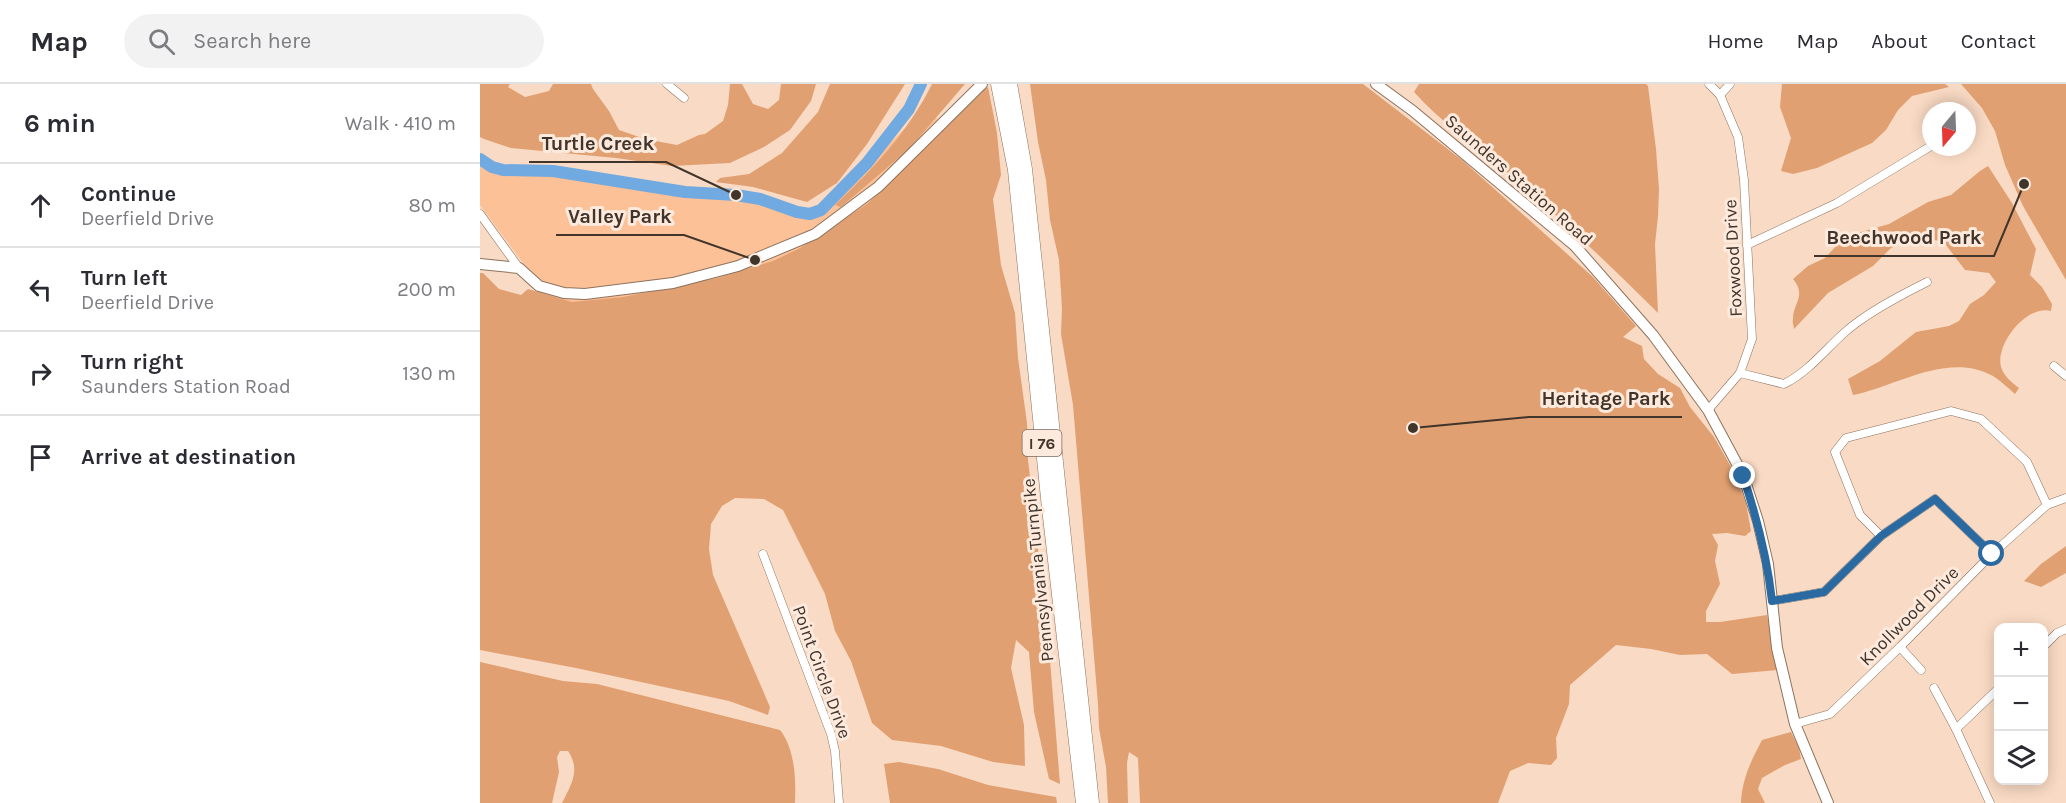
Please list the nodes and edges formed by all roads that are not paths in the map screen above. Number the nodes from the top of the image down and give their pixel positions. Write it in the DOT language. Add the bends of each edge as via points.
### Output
graph roads {
  1 [pos="668,84"];
  2 [pos="982,84"];
  3 [pos="998,84"];
  4 [pos="1010,84"];
  5 [pos="1376,84"];
  6 [pos="1709,84"];
  7 [pos="1730,84"];
  8 [pos="1720,95"];
  9 [pos="684,98"];
  10 [pos="1922,151"];
  11 [pos="480,214"];
  12 [pos="1748,245"];
  13 [pos="480,264"];
  14 [pos="519,268"];
  15 [pos="1927,282"];
  16 [pos="2054,366"];
  17 [pos="1740,373"];
  18 [pos="2066,376"];
  19 [pos="1708,410"];
  20 [pos="2066,498"];
  21 [pos="2047,505"];
  22 [pos="1881,536"];
  23 [pos="763,554"];
  24 [pos="1992,554"];
  25 [pos="1772,601"];
  26 [pos="2066,629"];
  27 [pos="2048,641"];
  28 [pos="1900,647"];
  29 [pos="1920,670"];
  30 [pos="1934,688"];
  31 [pos="1994,693"];
  32 [pos="1795,724"];
  33 [pos="1956,729"];
  34 [pos="839,803"];
  35 [pos="1083,803"];
  36 [pos="1092,803"];
  37 [pos="1828,803"];
  38 [pos="1990,803"];
  1 -- 9 [label="street"];
  2 -- 14 [label="street" via="878,187 815,234 774,252 696,278 585,294 545,288"];
  3 -- 35 [label="highway, Pennsylvania Turnpike / I 76" via="1015,170"];
  4 -- 36 [label="highway, Pennsylvania Turnpike / I 76" via="1025,169"];
  5 -- 19 [label="street, Saunders Station Road" via="1575,246 1653,335"];
  6 -- 8 [label="street, Foxwood Drive"];
  7 -- 8 [label="street"];
  8 -- 12 [label="street, Foxwood Drive" via="1738,137"];
  10 -- 12 [label="street" via="1837,203"];
  11 -- 14 [label="street"];
  12 -- 17 [label="street, Foxwood Drive" via="1752,339"];
  13 -- 14 [label="street"];
  15 -- 17 [label="street" via="1845,331 1799,377 1784,384"];
  16 -- 18 [label="street"];
  17 -- 19 [label="street, Foxwood Drive"];
  19 -- 25 [label="street, Saunders Station Road" via="1743,476 1768,564"];
  20 -- 21 [label="street, Knollwood Drive"];
  21 -- 22 [label="street" via="2027,462 1981,419 1952,411 1846,438 1835,452 1860,515"];
  21 -- 24 [label="street, Knollwood Drive"];
  22 -- 24 [label="street" via="1935,499"];
  22 -- 25 [label="street" via="1824,592"];
  23 -- 34 [label="street, Point Circle Drive" via="831,734"];
  24 -- 28 [label="street, Knollwood Drive"];
  25 -- 32 [label="street, Saunders Station Road"];
  26 -- 27 [label="street"];
  28 -- 29 [label="street"];
  28 -- 32 [label="street, Knollwood Drive" via="1830,714"];
  30 -- 33 [label="street"];
  31 -- 33 [label="street"];
  32 -- 37 [label="street, Saunders Station Road"];
  33 -- 38 [label="street"];
}
